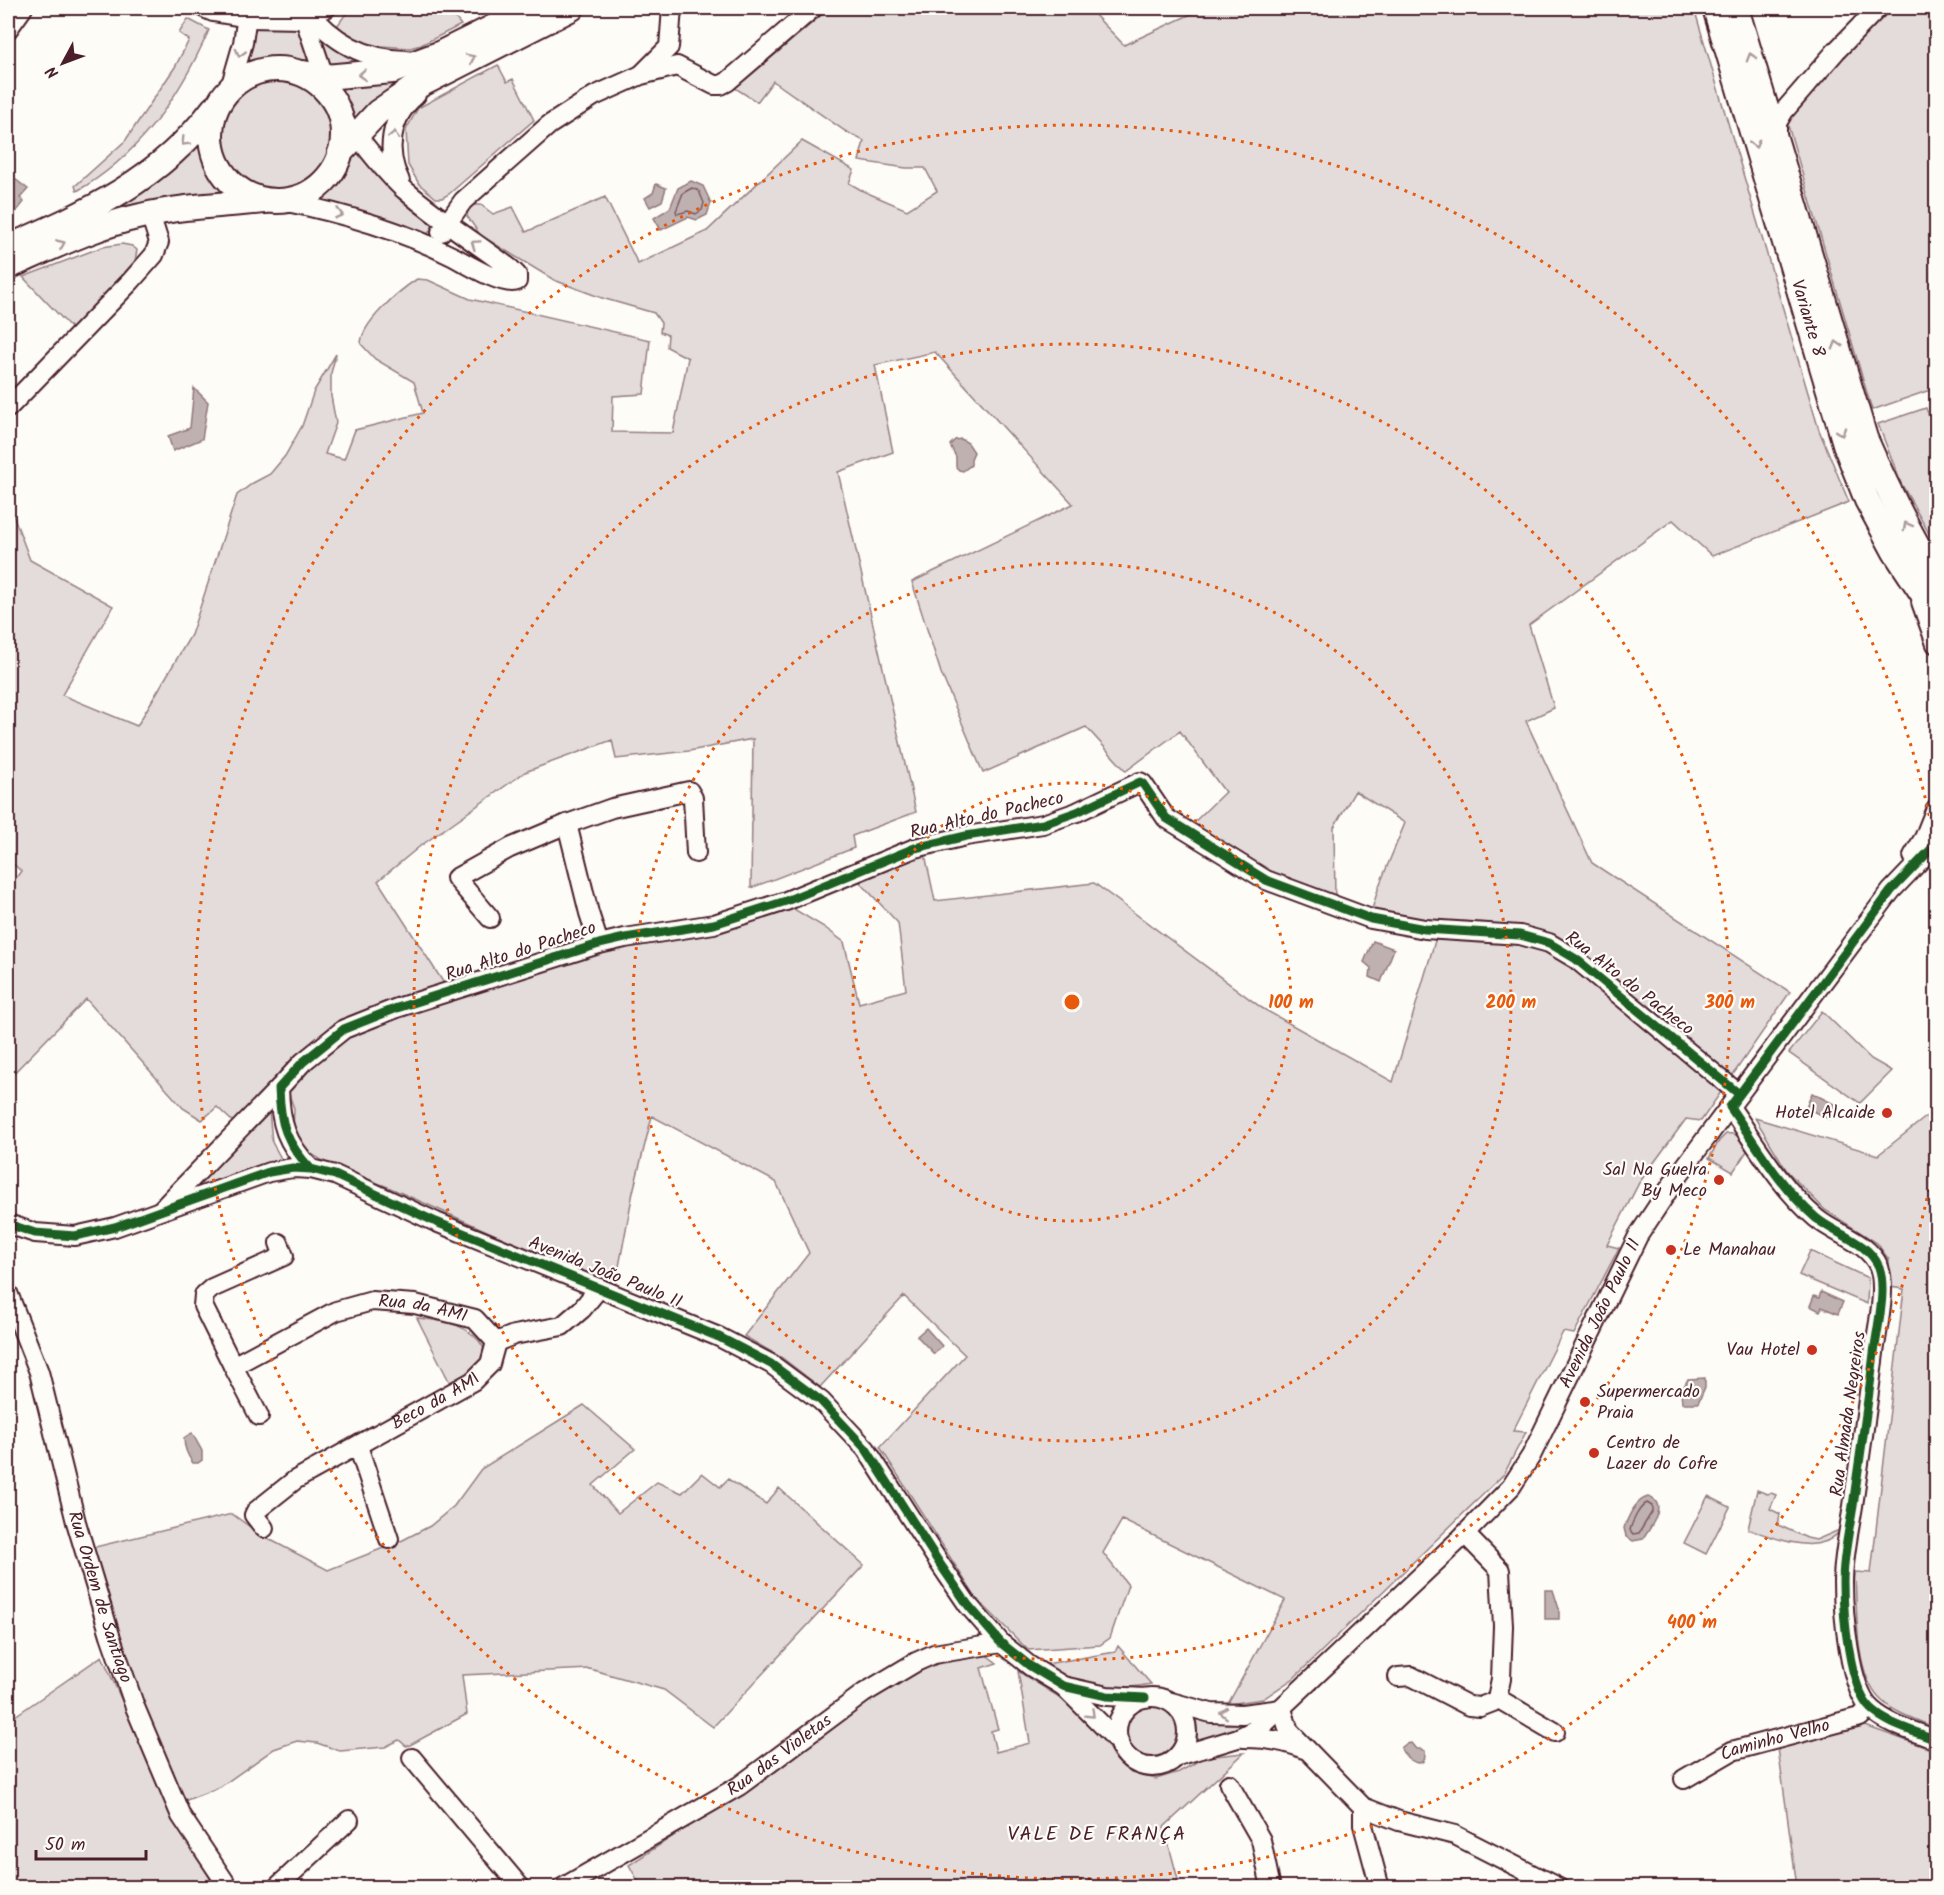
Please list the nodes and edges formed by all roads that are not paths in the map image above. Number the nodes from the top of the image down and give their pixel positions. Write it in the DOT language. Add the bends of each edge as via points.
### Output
graph roads {
  1 [pos="23,8"];
  2 [pos="204,8"];
  3 [pos="532,8"];
  4 [pos="572,8"];
  5 [pos="672,8"];
  6 [pos="813,8"];
  7 [pos="1715,8"];
  8 [pos="1736,8"];
  9 [pos="1878,8"];
  10 [pos="310,11"];
  11 [pos="248,13"];
  12 [pos="8,28"];
  13 [pos="669,47"];
  14 [pos="439,64"];
  15 [pos="677,66"];
  16 [pos="1817,73"];
  17 [pos="641,75"];
  18 [pos="1761,89"];
  19 [pos="226,92"];
  20 [pos="338,107"];
  21 [pos="1778,146"];
  22 [pos="405,190"];
  23 [pos="276,201"];
  24 [pos="150,214"];
  25 [pos="446,222"];
  26 [pos="433,246"];
  27 [pos="8,247"];
  28 [pos="8,267"];
  29 [pos="8,408"];
  30 [pos="1895,552"];
  31 [pos="1936,577"];
  32 [pos="1936,614"];
  33 [pos="1936,644"];
  34 [pos="1936,808"];
  35 [pos="567,824"];
  36 [pos="1936,844"];
  37 [pos="696,853"];
  38 [pos="1891,891"];
  39 [pos="490,918"];
  40 [pos="599,944"];
  41 [pos="279,1088"];
  42 [pos="1735,1101"];
  43 [pos="311,1169"];
  44 [pos="159,1212"];
  45 [pos="8,1224"];
  46 [pos="279,1243"];
  47 [pos="599,1288"];
  48 [pos="8,1293"];
  49 [pos="496,1342"];
  50 [pos="233,1366"];
  51 [pos="259,1416"];
  52 [pos="358,1446"];
  53 [pos="264,1528"];
  54 [pos="1465,1534"];
  55 [pos="389,1539"];
  56 [pos="1001,1643"];
  57 [pos="1398,1677"];
  58 [pos="1063,1686"];
  59 [pos="1145,1698"];
  60 [pos="1497,1698"];
  61 [pos="1167,1700"];
  62 [pos="1870,1708"];
  63 [pos="1282,1709"];
  64 [pos="1555,1732"];
  65 [pos="1238,1738"];
  66 [pos="1936,1740"];
  67 [pos="1119,1743"];
  68 [pos="1312,1753"];
  69 [pos="1178,1756"];
  70 [pos="412,1758"];
  71 [pos="1684,1779"];
  72 [pos="1229,1784"];
  73 [pos="1363,1807"];
  74 [pos="349,1820"];
  75 [pos="229,1887"];
  76 [pos="276,1887"];
  77 [pos="521,1887"];
  78 [pos="562,1887"];
  79 [pos="1271,1887"];
  80 [pos="1380,1887"];
  81 [pos="1559,1887"];
  1 -- 12 [label="street"];
  2 -- 11 [label="street"];
  3 -- 14 [label="main road"];
  14 -- 4 [label="main road, one-way"];
  5 -- 13 [label="street"];
  6 -- 15 [label="street" via="721,85"];
  7 -- 30 [label="main road, Variante 8, one-way" via="1846,447 1867,500"];
  18 -- 8 [label="main road, Variante 8, one-way"];
  9 -- 16 [label="street"];
  10 -- 11 [label="street"];
  10 -- 14 [label="street" via="330,34 350,48 386,60"];
  10 -- 20 [label="street"];
  11 -- 19 [label="street, one-way" via="243,43"];
  13 -- 15 [label="street"];
  13 -- 17 [label="street"];
  14 -- 20 [label="main road, one-way" via="393,71"];
  14 -- 20 [label="main road" via="378,112"];
  22 -- 14 [label="street, one-way" via="393,165 393,138 399,114"];
  15 -- 17 [label="street"];
  16 -- 18 [label="street" via="1790,94 1778,96"];
  16 -- 21 [label="street" via="1777,123"];
  17 -- 25 [label="street" via="594,96 549,125 463,201"];
  18 -- 21 [label="main road, Variante 8"];
  19 -- 20 [label="main road" via="260,71 294,71"];
  19 -- 23 [label="main road" via="211,129 217,163 238,189 259,199"];
  19 -- 27 [label="main road, one-way" via="174,154 133,185 95,208"];
  20 -- 22 [label="street"];
  20 -- 23 [label="main road" via="340,153 331,173 304,195"];
  31 -- 21 [label="main road, Variante 8, one-way" via="1893,500 1865,438"];
  22 -- 25 [label="street"];
  23 -- 24 [label="main road"];
  23 -- 26 [label="street, one-way" via="384,226"];
  28 -- 24 [label="main road, one-way" via="107,226"];
  24 -- 29 [label="street" via="159,242 154,255"];
  25 -- 26 [label="street"];
  26 -- 25 [label="street, one-way" via="496,279 517,281 511,269"];
  30 -- 32 [label="main road, Variante 8"];
  30 -- 33 [label="street" via="1923,607"];
  34 -- 38 [label="street" via="1924,838"];
  35 -- 37 [label="street" via="612,808 689,791 693,798"];
  35 -- 39 [label="street" via="510,848 456,878"];
  35 -- 40 [label="street"];
  36 -- 38 [label="street"];
  38 -- 42 [label="street, Avenida João Paulo II"];
  40 -- 41 [label="street, Rua Alto do Pacheco" via="397,1008 344,1029 303,1062"];
  40 -- 42 [label="street, Rua Alto do Pacheco" via="714,924 786,901 915,848 1043,824 1140,782 1166,818 1266,879 1315,899 1371,919 1425,929 1520,935 1549,943 1576,959"];
  41 -- 43 [label="street" via="280,1114 287,1136"];
  41 -- 44 [label="street, Rua Alto do Pacheco"];
  42 -- 54 [label="street, Avenida João Paulo II" via="1638,1236 1526,1464 1511,1487"];
  42 -- 62 [label="street, Rua Almada Negreiros" via="1776,1176 1801,1205 1827,1228 1871,1253 1880,1269 1882,1291 1843,1582 1850,1658"];
  43 -- 44 [label="street, Avenida João Paulo II" via="269,1172"];
  43 -- 47 [label="street, Avenida João Paulo II" via="335,1175 436,1222"];
  44 -- 45 [label="street, Avenida João Paulo II" via="75,1236 35,1233"];
  46 -- 50 [label="street" via="284,1256 204,1295 203,1306"];
  47 -- 49 [label="street" via="562,1326"];
  47 -- 56 [label="street, Avenida João Paulo II" via="728,1342 771,1364 821,1401 866,1449 968,1605"];
  48 -- 75 [label="street, Rua Ordem de Santiago" via="39,1372 76,1522 135,1707 181,1816"];
  49 -- 50 [label="street, Rua da AMI" via="475,1319 414,1304 372,1301 336,1311"];
  49 -- 52 [label="street, Beco da AMI" via="490,1364 473,1381"];
  50 -- 51 [label="street"];
  52 -- 53 [label="street, Beco da AMI" via="295,1480 256,1511 254,1515"];
  52 -- 55 [label="street"];
  54 -- 60 [label="street" via="1500,1570 1503,1626"];
  54 -- 63 [label="street, Avenida João Paulo II"];
  56 -- 58 [label="street, Avenida João Paulo II"];
  56 -- 78 [label="street, Rua das Violetas" via="934,1654 916,1662 864,1693 739,1786"];
  57 -- 60 [label="street" via="1411,1676 1469,1706 1488,1705"];
  58 -- 59 [label="street" via="1107,1696"];
  58 -- 67 [label="street, one-way"];
  59 -- 61 [label="street"];
  59 -- 67 [label="street" via="1122,1714"];
  60 -- 64 [label="street"];
  63 -- 61 [label="street, one-way" via="1211,1713"];
  61 -- 69 [label="street" via="1185,1722 1187,1736"];
  62 -- 66 [label="street" via="1891,1722"];
  62 -- 71 [label="street, Caminho Velho" via="1860,1717 1732,1751"];
  63 -- 65 [label="street, Avenida João Paulo II" via="1262,1726"];
  63 -- 68 [label="street" via="1289,1731"];
  65 -- 68 [label="street" via="1267,1738"];
  65 -- 69 [label="street"];
  67 -- 69 [label="street" via="1126,1755 1145,1766 1159,1766"];
  68 -- 73 [label="street"];
  70 -- 77 [label="street"];
  72 -- 79 [label="street" via="1261,1840"];
  73 -- 80 [label="street" via="1363,1825"];
  73 -- 81 [label="street" via="1455,1835"];
  74 -- 76 [label="street"];
}
